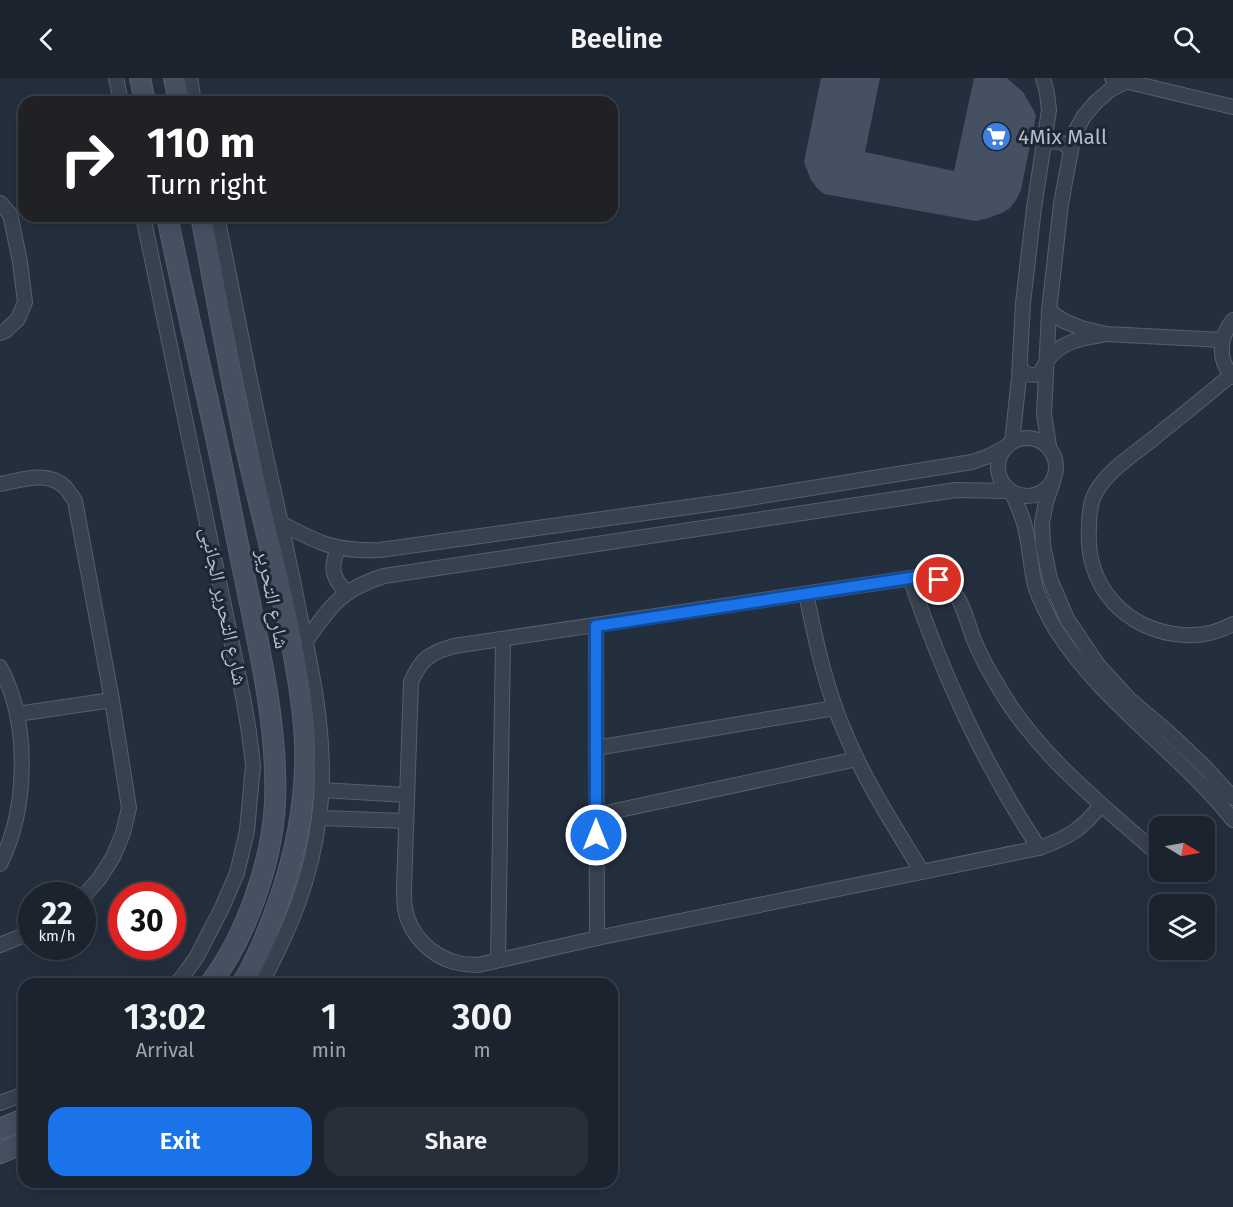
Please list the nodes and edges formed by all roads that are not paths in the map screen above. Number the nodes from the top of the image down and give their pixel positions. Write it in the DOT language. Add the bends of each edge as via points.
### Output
graph roads {
  1 [pos="116,78"];
  2 [pos="140,78"];
  3 [pos="174,78"];
  4 [pos="190,78"];
  5 [pos="1043,78"];
  6 [pos="1112,78"];
  7 [pos="1127,81"];
  8 [pos="120,96"];
  9 [pos="144,96"];
  10 [pos="178,96"];
  11 [pos="193,96"];
  12 [pos="1233,107"];
  13 [pos="1044,145"];
  14 [pos="1071,150"];
  15 [pos="0,203"];
  16 [pos="143,222"];
  17 [pos="168,222"];
  18 [pos="218,222"];
  19 [pos="202,225"];
  20 [pos="172,243"];
  21 [pos="1049,311"];
  22 [pos="1233,320"];
  23 [pos="0,333"];
  24 [pos="1106,334"];
  25 [pos="1222,340"];
  26 [pos="1047,360"];
  27 [pos="1020,367"];
  28 [pos="1232,376"];
  29 [pos="213,423"];
  30 [pos="187,429"];
  31 [pos="254,445"];
  32 [pos="1008,445"];
  33 [pos="1049,446"];
  34 [pos="1053,482"];
  35 [pos="0,484"];
  36 [pos="844,484"];
  37 [pos="1011,492"];
  38 [pos="847,506"];
  39 [pos="281,523"];
  40 [pos="500,533"];
  41 [pos="338,549"];
  42 [pos="504,557"];
  43 [pos="910,578"];
  44 [pos="347,592"];
  45 [pos="806,594"];
  46 [pos="1233,624"];
  47 [pos="596,626"];
  48 [pos="306,640"];
  49 [pos="503,640"];
  50 [pos="0,667"];
  51 [pos="266,693"];
  52 [pos="243,697"];
  53 [pos="112,699"];
  54 [pos="309,702"];
  55 [pos="835,708"];
  56 [pos="17,714"];
  57 [pos="596,748"];
  58 [pos="857,759"];
  59 [pos="322,790"];
  60 [pos="406,795"];
  61 [pos="1233,798"];
  62 [pos="1101,804"];
  63 [pos="596,815"];
  64 [pos="319,818"];
  65 [pos="406,820"];
  66 [pos="1233,820"];
  67 [pos="1149,846"];
  68 [pos="1039,848"];
  69 [pos="0,864"];
  70 [pos="922,872"];
  71 [pos="96,882"];
  72 [pos="252,905"];
  73 [pos="274,915"];
  74 [pos="18,938"];
  75 [pos="597,938"];
  76 [pos="0,945"];
  77 [pos="498,960"];
  78 [pos="181,978"];
  79 [pos="214,978"];
  80 [pos="245,978"];
  81 [pos="264,978"];
  82 [pos="18,1096"];
  83 [pos="0,1103"];
  84 [pos="18,1122"];
  85 [pos="0,1129"];
  86 [pos="18,1146"];
  87 [pos="0,1153"];
  1 -- 8 [label="street"];
  2 -- 9 [label="street"];
  3 -- 10 [label="street"];
  4 -- 11 [label="street"];
  5 -- 13 [label="street" via="1049,110"];
  6 -- 7 [label="street"];
  7 -- 12 [label="street"];
  7 -- 14 [label="street" via="1110,90 1084,116"];
  13 -- 14 [label="street" via="1058,141"];
  13 -- 27 [label="street" via="1023,303"];
  14 -- 21 [label="street"];
  15 -- 23 [label="street" via="10,214 25,302 18,319"];
  16 -- 30 [label="street, شارع التحرير الجانبى"];
  17 -- 20 [label="street, شارع التحرير"];
  18 -- 31 [label="street"];
  19 -- 20 [label="street"];
  19 -- 31 [label="street, شارع التحرير"];
  20 -- 29 [label="street, شارع التحرير"];
  21 -- 24 [label="street" via="1081,328"];
  21 -- 26 [label="street"];
  22 -- 25 [label="street"];
  24 -- 25 [label="street"];
  24 -- 26 [label="street" via="1069,343"];
  25 -- 28 [label="street" via="1222,359"];
  26 -- 27 [label="street" via="1039,374 1031,376"];
  26 -- 33 [label="street" via="1044,414"];
  27 -- 32 [label="street" via="1015,420"];
  28 -- 46 [label="street" via="1113,471 1095,494 1088,542 1093,568 1104,591 1121,610 1143,625 1167,633 1193,635"];
  29 -- 30 [label="street"];
  29 -- 51 [label="street, شارع التحرير"];
  30 -- 52 [label="street, شارع التحرير الجانبى"];
  31 -- 39 [label="street"];
  31 -- 54 [label="street, شارع التحرير" via="282,599"];
  32 -- 33 [label="street" via="1024,438 1038,439"];
  32 -- 36 [label="street" via="972,462"];
  32 -- 37 [label="street" via="998,466 1003,484"];
  33 -- 34 [label="street" via="1057,470"];
  34 -- 37 [label="street" via="1039,495"];
  34 -- 61 [label="street" via="1042,523 1043,544 1050,579 1067,619 1098,665"];
  35 -- 53 [label="street" via="37,476 53,479 75,501"];
  36 -- 38 [label="street"];
  36 -- 40 [label="street"];
  37 -- 38 [label="street" via="956,490"];
  37 -- 66 [label="street" via="1026,529 1035,588 1056,629 1113,700"];
  38 -- 42 [label="street"];
  39 -- 41 [label="street"];
  39 -- 48 [label="street"];
  40 -- 41 [label="street" via="380,550"];
  40 -- 42 [label="street"];
  41 -- 44 [label="street" via="333,567 335,577"];
  42 -- 44 [label="street" via="384,576"];
  43 -- 45 [label="street"];
  43 -- 62 [label="street" via="924,576 951,588 995,681 1019,718 1043,749"];
  43 -- 68 [label="street" via="963,715"];
  44 -- 48 [label="street"];
  45 -- 47 [label="street"];
  45 -- 55 [label="street" via="817,650"];
  47 -- 49 [label="street"];
  47 -- 57 [label="street"];
  48 -- 54 [label="street"];
  49 -- 60 [label="street" via="445,649 429,655 417,667 411,682"];
  49 -- 77 [label="street"];
  50 -- 56 [label="street"];
  51 -- 52 [label="street"];
  51 -- 72 [label="street, شارع التحرير" via="275,759 275,805 262,875"];
  52 -- 78 [label="street, شارع التحرير الجانبى" via="253,765 247,831 237,873 221,910"];
  53 -- 56 [label="street"];
  53 -- 71 [label="street" via="129,808 113,857"];
  54 -- 59 [label="street" via="322,745"];
  54 -- 73 [label="street, شارع التحرير" via="302,812 296,847"];
  55 -- 57 [label="street"];
  55 -- 58 [label="street"];
  56 -- 69 [label="street" via="21,788 15,824"];
  57 -- 63 [label="street"];
  58 -- 63 [label="street"];
  58 -- 70 [label="street"];
  59 -- 60 [label="street"];
  59 -- 64 [label="street"];
  60 -- 65 [label="street"];
  62 -- 67 [label="street"];
  62 -- 68 [label="street" via="1074,832"];
  63 -- 75 [label="street"];
  64 -- 65 [label="street"];
  64 -- 81 [label="street" via="299,902"];
  65 -- 77 [label="street" via="404,888 411,928 439,956 458,963 478,965"];
  68 -- 70 [label="street"];
  70 -- 75 [label="street"];
  72 -- 73 [label="street"];
  72 -- 79 [label="street, شارع التحرير"];
  73 -- 80 [label="street, شارع التحرير"];
  74 -- 76 [label="street"];
  75 -- 77 [label="street"];
  82 -- 83 [label="street"];
  84 -- 85 [label="street"];
  86 -- 87 [label="street"];
}
